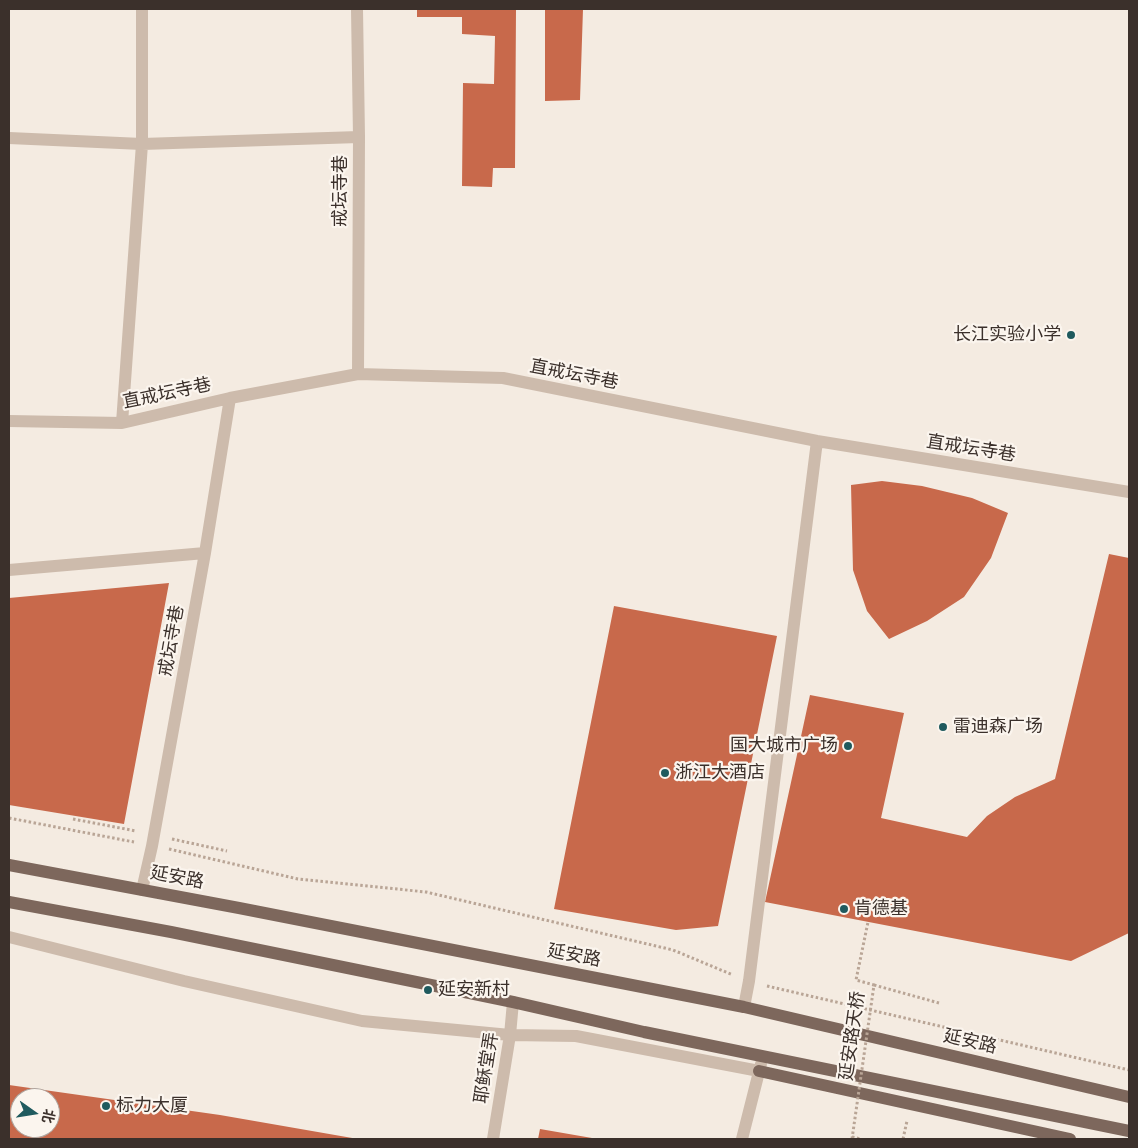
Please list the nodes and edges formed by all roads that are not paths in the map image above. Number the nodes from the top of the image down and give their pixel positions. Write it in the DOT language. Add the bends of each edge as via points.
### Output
graph roads {
  1 [pos="142,9"];
  2 [pos="357,9"];
  3 [pos="359,137"];
  4 [pos="9,138"];
  5 [pos="142,144"];
  6 [pos="358,374"];
  7 [pos="230,398"];
  8 [pos="9,421"];
  9 [pos="122,422"];
  10 [pos="817,442"];
  11 [pos="1129,492"];
  12 [pos="205,553"];
  13 [pos="9,570"];
  14 [pos="9,865"];
  15 [pos="142,890"];
  16 [pos="9,902"];
  17 [pos="9,937"];
  18 [pos="513,1002"];
  19 [pos="744,1007"];
  20 [pos="510,1035"];
  21 [pos="763,1056"];
  22 [pos="759,1071"];
  23 [pos="1129,1097"];
  24 [pos="1129,1131"];
  25 [pos="493,1139"];
  26 [pos="742,1139"];
  27 [pos="1070,1139"];
  1 -- 5 [label="street"];
  2 -- 3 [label="street, 戒坛寺巷"];
  3 -- 5 [label="street"];
  3 -- 6 [label="street, 戒坛寺巷"];
  4 -- 5 [label="street"];
  5 -- 9 [label="street"];
  6 -- 7 [label="street, 直戒坛寺巷"];
  6 -- 10 [label="street, 直戒坛寺巷" via="503,378"];
  7 -- 9 [label="street, 直戒坛寺巷"];
  7 -- 12 [label="street, 戒坛寺巷"];
  8 -- 9 [label="street, 直戒坛寺巷"];
  10 -- 11 [label="street, 直戒坛寺巷"];
  10 -- 19 [label="street"];
  12 -- 13 [label="street"];
  12 -- 15 [label="street, 戒坛寺巷"];
  14 -- 15 [label="main road, 延安路"];
  15 -- 19 [label="main road, 延安路"];
  16 -- 18 [label="main road"];
  17 -- 20 [label="street" via="362,1021"];
  18 -- 20 [label="street, 耶稣堂弄"];
  18 -- 21 [label="main road"];
  19 -- 23 [label="main road, 延安路"];
  20 -- 22 [label="street" via="576,1036"];
  20 -- 25 [label="street, 耶稣堂弄"];
  21 -- 22 [label="street"];
  21 -- 24 [label="main road"];
  22 -- 26 [label="street"];
  22 -- 27 [label="main road"];
}
